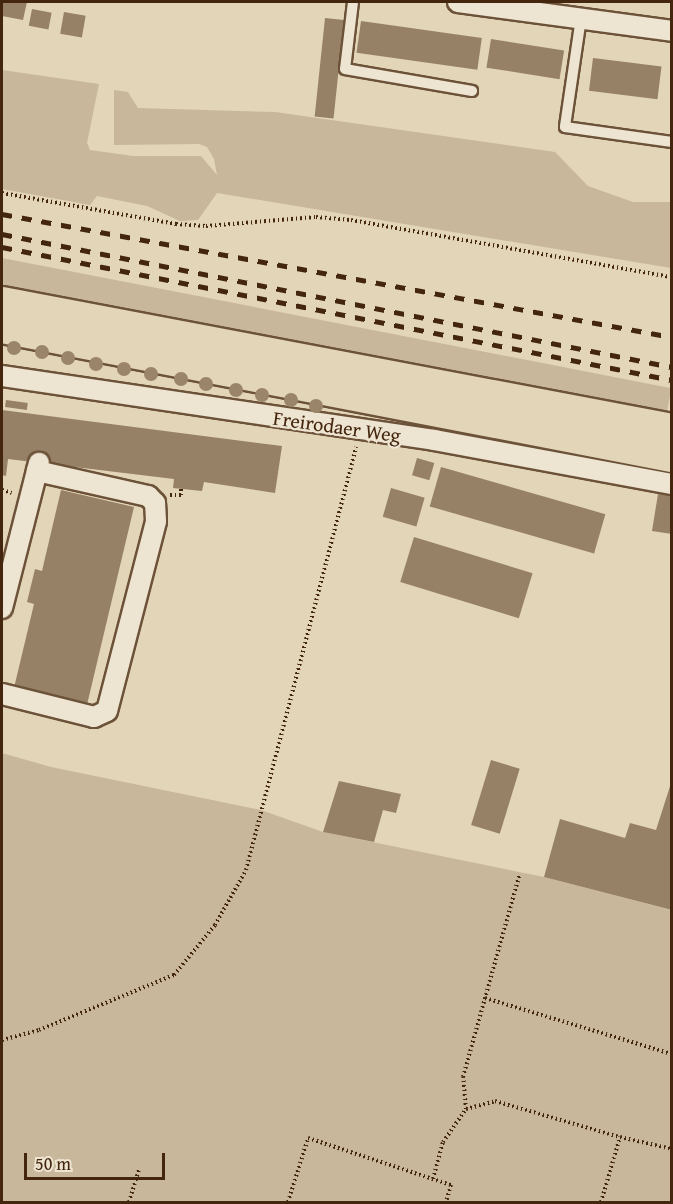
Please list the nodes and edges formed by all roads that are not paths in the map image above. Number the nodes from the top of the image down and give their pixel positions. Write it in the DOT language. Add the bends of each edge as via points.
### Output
graph roads {
  1 [pos="353,2"];
  2 [pos="458,2"];
  3 [pos="535,7"];
  4 [pos="581,18"];
  5 [pos="672,31"];
  6 [pos="472,91"];
  7 [pos="672,142"];
  8 [pos="2,303"];
  9 [pos="2,327"];
  10 [pos="2,376"];
  11 [pos="672,430"];
  12 [pos="672,456"];
  13 [pos="672,484"];
  14 [pos="2,608"];
  15 [pos="2,694"];
  1 -- 6 [label="lane" via="345,69"];
  2 -- 3 [label="street"];
  3 -- 4 [label="street"];
  4 -- 5 [label="street"];
  4 -- 7 [label="lane" via="566,127"];
  8 -- 11 [label="main road"];
  9 -- 12 [label="main road"];
  10 -- 13 [label="street, Freirodaer Weg" via="360,429"];
  14 -- 15 [label="street" via="38,467 148,496 155,503 156,521 106,711 94,717"];
}
